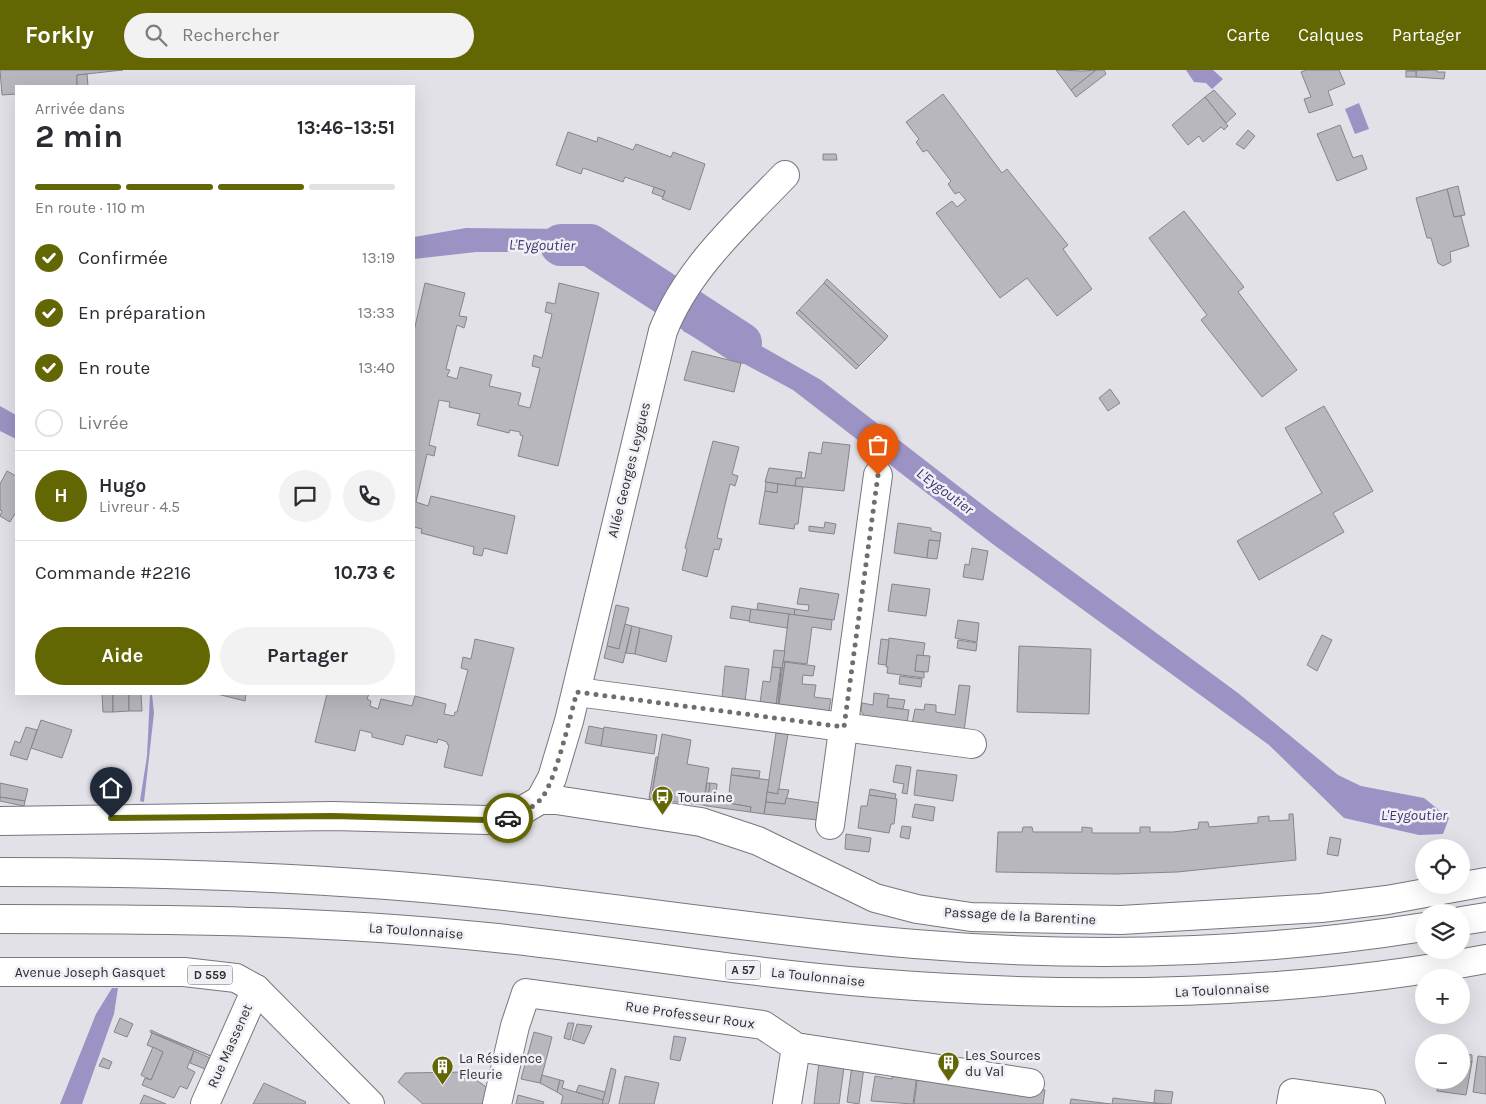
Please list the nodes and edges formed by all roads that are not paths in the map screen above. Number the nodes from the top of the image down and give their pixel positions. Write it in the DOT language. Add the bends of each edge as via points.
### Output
graph roads {
  1 [pos="785,175"];
  2 [pos="878,475"];
  3 [pos="577,692"];
  4 [pos="844,727"];
  5 [pos="972,744"];
  6 [pos="540,800"];
  7 [pos="0,820"];
  8 [pos="830,824"];
  9 [pos="0,872"];
  10 [pos="1486,882"];
  11 [pos="1486,917"];
  12 [pos="0,919"];
  13 [pos="1470,920"];
  14 [pos="1415,929"];
  15 [pos="1486,960"];
  16 [pos="0,972"];
  17 [pos="256,989"];
  18 [pos="796,1046"];
  19 [pos="1030,1083"];
  20 [pos="1292,1098"];
  21 [pos="205,1104"];
  22 [pos="370,1104"];
  23 [pos="498,1104"];
  24 [pos="787,1104"];
  25 [pos="1371,1104"];
  1 -- 3 [label="main road, Allée Georges Leygues" via="732,230 684,290 663,331"];
  2 -- 4 [label="main road"];
  3 -- 4 [label="main road"];
  3 -- 6 [label="main road, Allée Georges Leygues" via="552,778"];
  4 -- 5 [label="main road"];
  4 -- 8 [label="main road"];
  6 -- 7 [label="main road" via="510,817 487,820 332,816"];
  6 -- 10 [label="main road, Passage de la Barentine" via="672,817 722,827 784,853 874,898 917,910 971,917 1121,920 1321,908"];
  9 -- 14 [label="main road" via="343,880 495,894 917,944 1011,950 1121,953 1234,948"];
  11 -- 13 [label="main road"];
  12 -- 15 [label="main road, La Toulonnaise / A 57" via="275,921 488,937 873,983 1119,994 1234,991 1351,980"];
  16 -- 17 [label="main road, Avenue Joseph Gasquet / D 559" via="184,972 236,978"];
  17 -- 21 [label="main road, Rue Massenet"];
  17 -- 22 [label="main road, Avenue Joseph Gasquet / D 559"];
  18 -- 19 [label="main road, Rue Professeur Roux"];
  18 -- 23 [label="main road, Rue Professeur Roux" via="763,1025 526,994 515,1026"];
  18 -- 24 [label="main road"];
  20 -- 25 [label="main road"];
}
